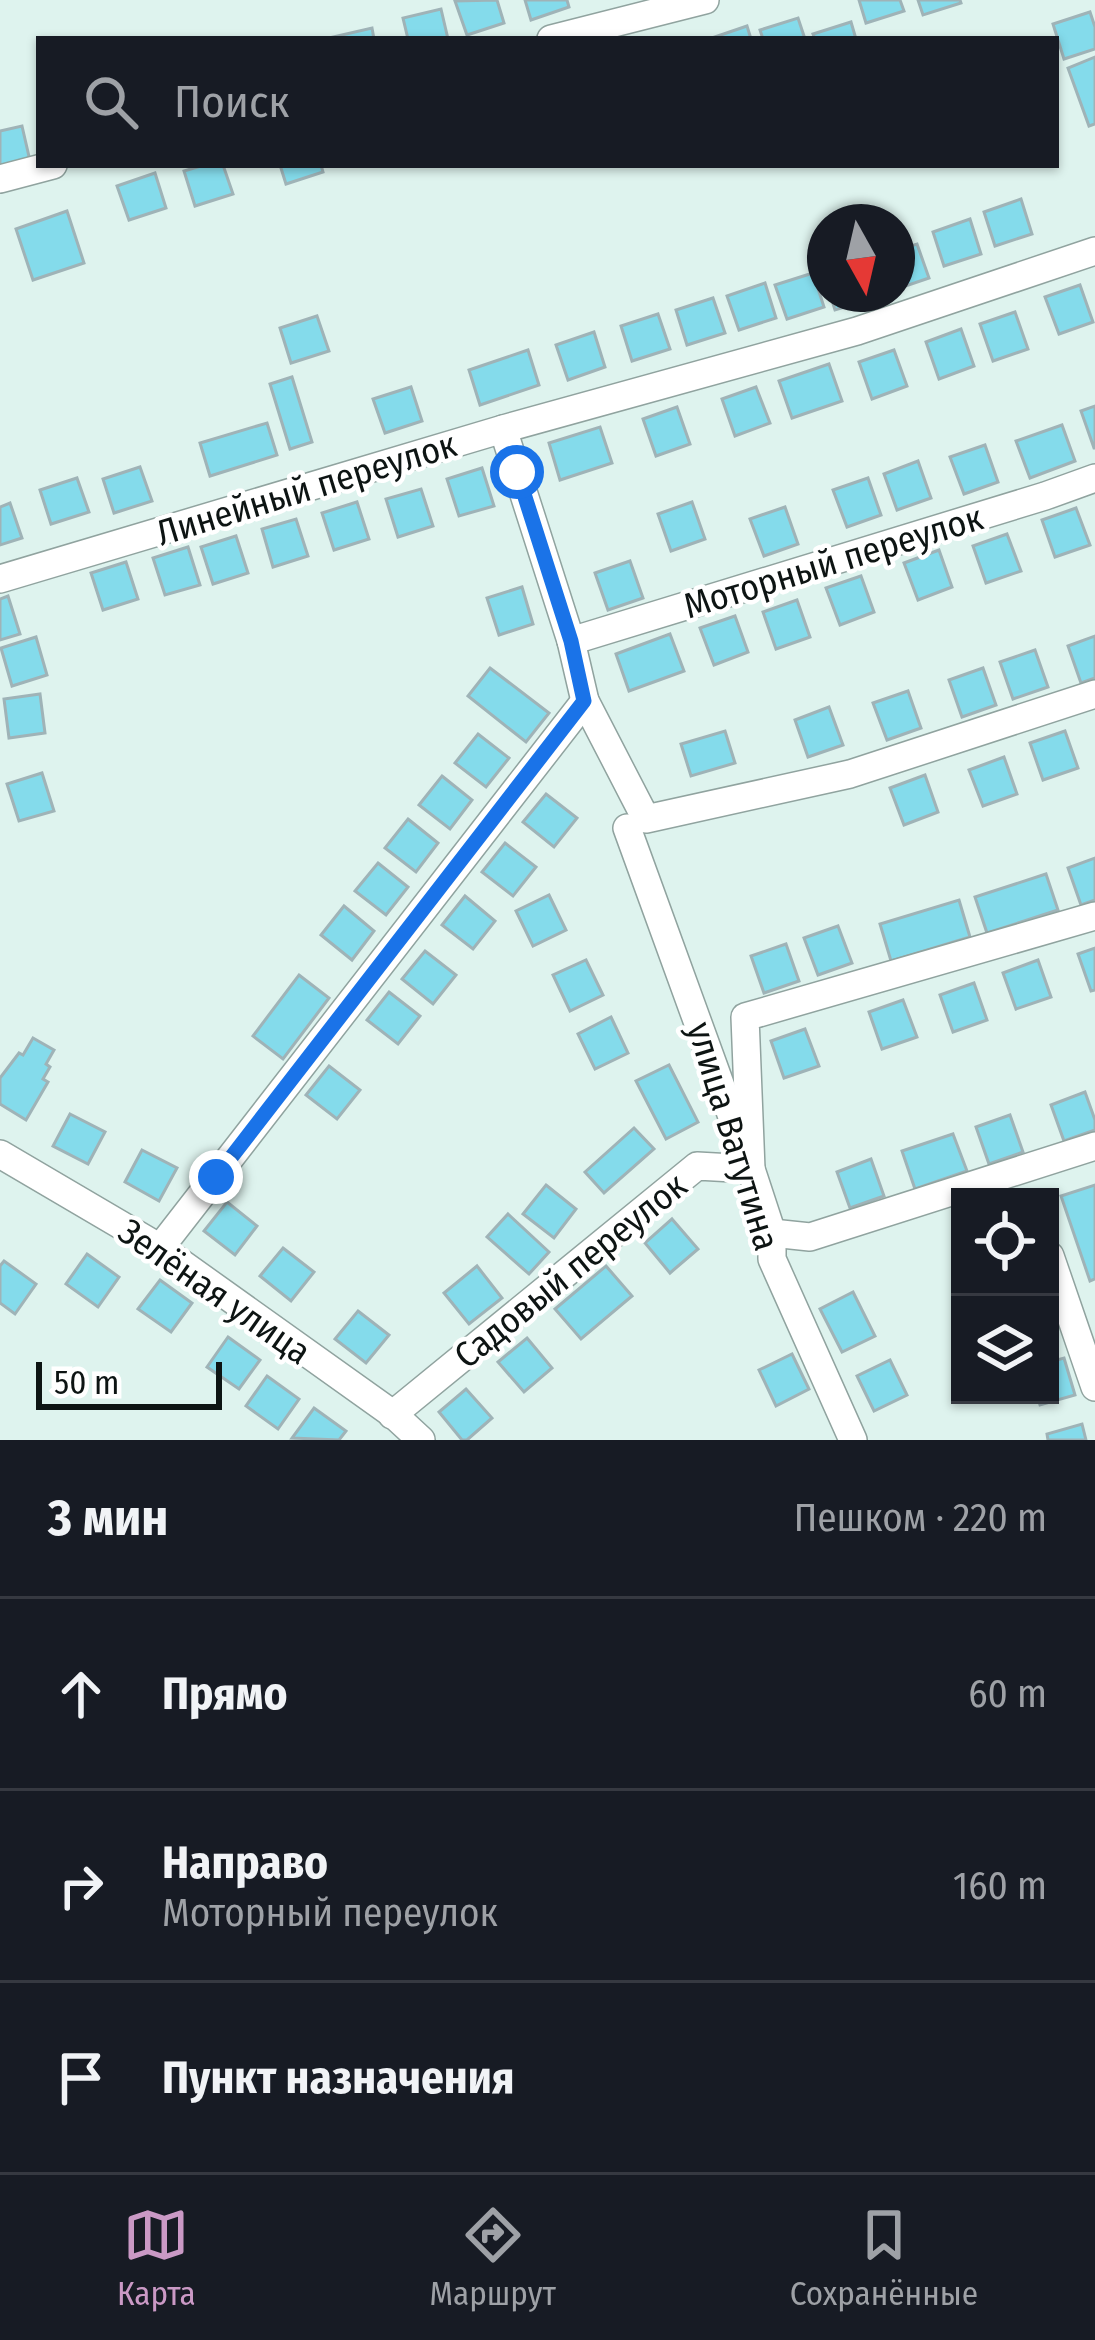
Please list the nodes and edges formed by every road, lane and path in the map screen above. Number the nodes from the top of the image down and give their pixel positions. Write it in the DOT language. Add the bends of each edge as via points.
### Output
graph roads {
  1 [pos="705,0"];
  2 [pos="563,36"];
  3 [pos="42,168"];
  4 [pos="0,179"];
  5 [pos="1095,251"];
  6 [pos="503,429"];
  7 [pos="1095,478"];
  8 [pos="0,579"];
  9 [pos="571,641"];
  10 [pos="1095,694"];
  11 [pos="584,701"];
  12 [pos="627,827"];
  13 [pos="1095,916"];
  14 [pos="1095,1146"];
  15 [pos="0,1154"];
  16 [pos="752,1168"];
  17 [pos="1025,1184"];
  18 [pos="772,1233"];
  19 [pos="160,1248"];
  20 [pos="1059,1282"];
  21 [pos="1095,1387"];
  22 [pos="392,1415"];
  23 [pos="421,1440"];
  24 [pos="853,1440"];
  1 -- 2 [label="street"];
  3 -- 4 [label="street"];
  5 -- 6 [label="street, Линейный переулок" via="857,332"];
  6 -- 8 [label="street, Линейный переулок"];
  6 -- 9 [label="street"];
  7 -- 9 [label="street, Моторный переулок"];
  9 -- 11 [label="street"];
  10 -- 11 [label="street" via="850,774 646,819"];
  11 -- 19 [label="street"];
  12 -- 16 [label="street, улица Ватутина"];
  13 -- 16 [label="street" via="745,1017"];
  14 -- 17 [label="street"];
  15 -- 19 [label="street, Зелёная улица"];
  16 -- 18 [label="street, улица Ватутина"];
  16 -- 22 [label="street, Садовый переулок" via="697,1166"];
  17 -- 18 [label="street" via="810,1238"];
  18 -- 24 [label="street, улица Ватутина" via="772,1259"];
  19 -- 22 [label="street, Зелёная улица"];
  20 -- 21 [label="street"];
  22 -- 23 [label="street, Зелёная улица"];
}
